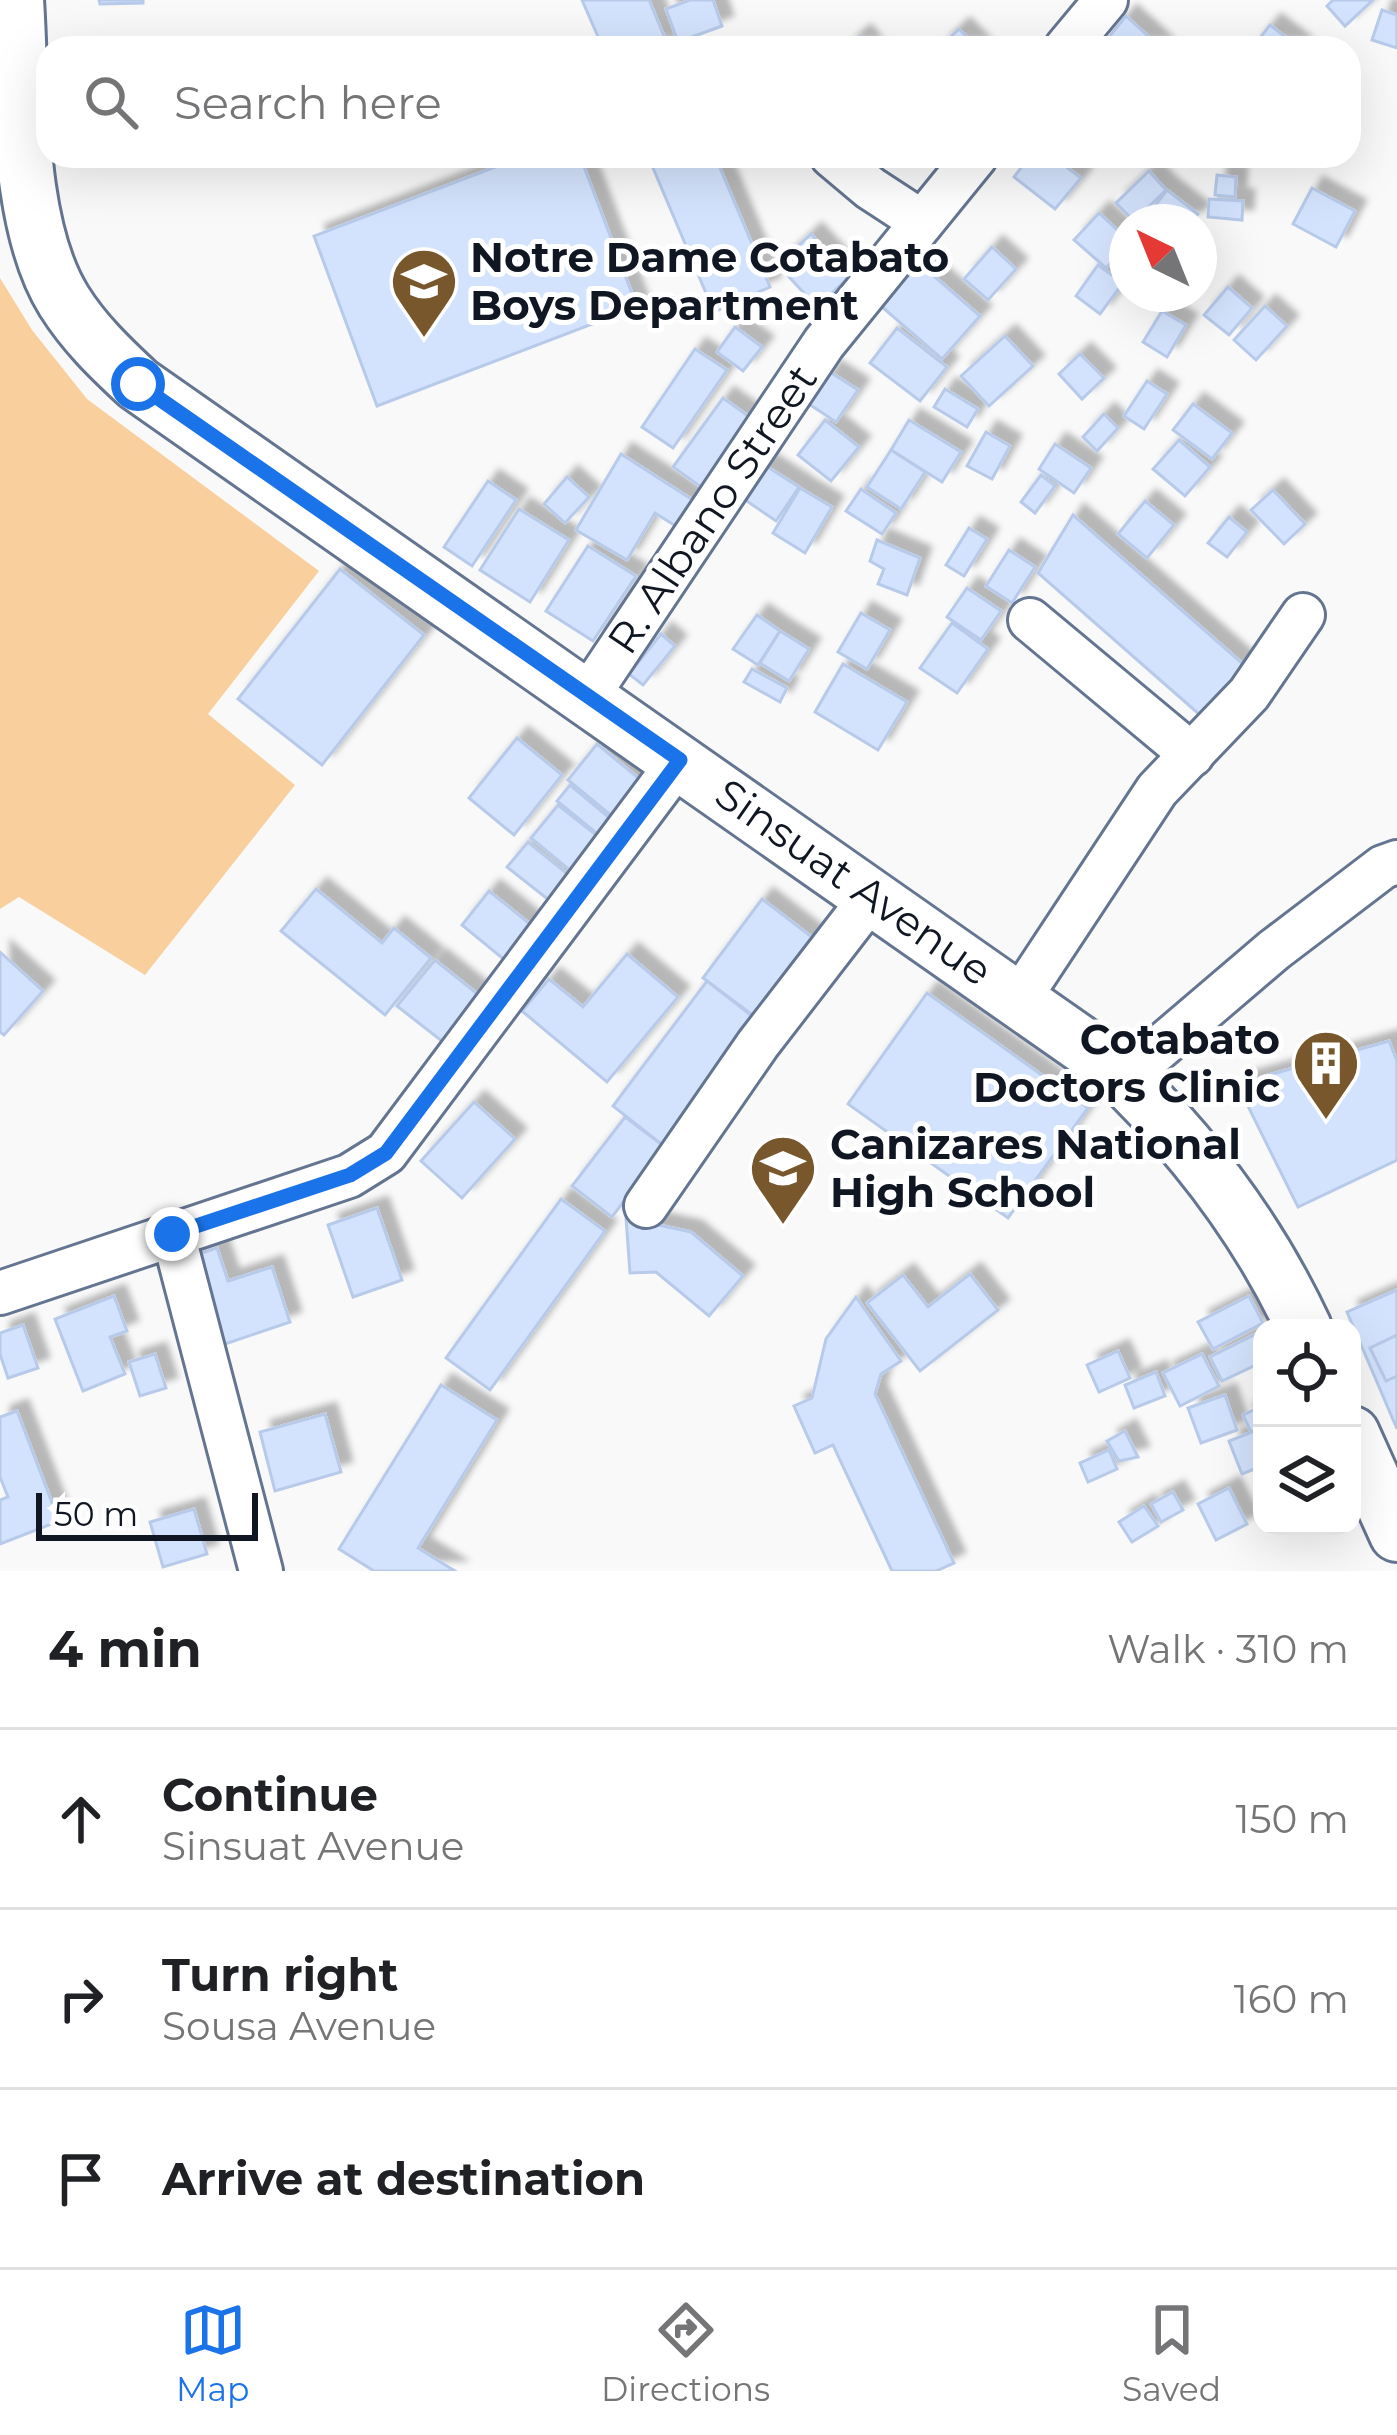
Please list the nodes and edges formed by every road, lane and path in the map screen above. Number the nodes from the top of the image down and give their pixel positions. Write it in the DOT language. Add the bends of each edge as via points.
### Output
graph roads {
  1 [pos="16,0"];
  2 [pos="1106,0"];
  3 [pos="1076,36"];
  4 [pos="846,168"];
  5 [pos="966,168"];
  6 [pos="922,222"];
  7 [pos="1303,615"];
  8 [pos="1030,620"];
  9 [pos="586,697"];
  10 [pos="1192,755"];
  11 [pos="680,760"];
  12 [pos="1397,862"];
  13 [pos="872,896"];
  14 [pos="1019,1000"];
  15 [pos="1124,1078"];
  16 [pos="646,1206"];
  17 [pos="172,1234"];
  18 [pos="0,1293"];
  19 [pos="1299,1319"];
  20 [pos="1373,1456"];
  21 [pos="1397,1534"];
  22 [pos="262,1571"];
  1 -- 9 [label="main road, Sinsuat Avenue" via="27,191 43,256 91,340 138,384"];
  2 -- 3 [label="street"];
  4 -- 6 [label="street"];
  5 -- 6 [label="street, R. Albano Street"];
  6 -- 9 [label="street, R. Albano Street" via="824,343"];
  7 -- 10 [label="street" via="1249,694"];
  8 -- 10 [label="street"];
  9 -- 11 [label="main road, Sinsuat Avenue"];
  10 -- 14 [label="street" via="1156,790"];
  11 -- 13 [label="main road, Sinsuat Avenue"];
  11 -- 17 [label="street" via="386,1153 350,1175"];
  12 -- 15 [label="street" via="1274,950"];
  13 -- 14 [label="main road, Sinsuat Avenue"];
  13 -- 16 [label="street"];
  14 -- 15 [label="main road, Sinsuat Avenue"];
  15 -- 19 [label="main road, Sinsuat Avenue" via="1235,1208"];
  17 -- 18 [label="street"];
  17 -- 22 [label="street"];
  20 -- 21 [label="main road"];
}
